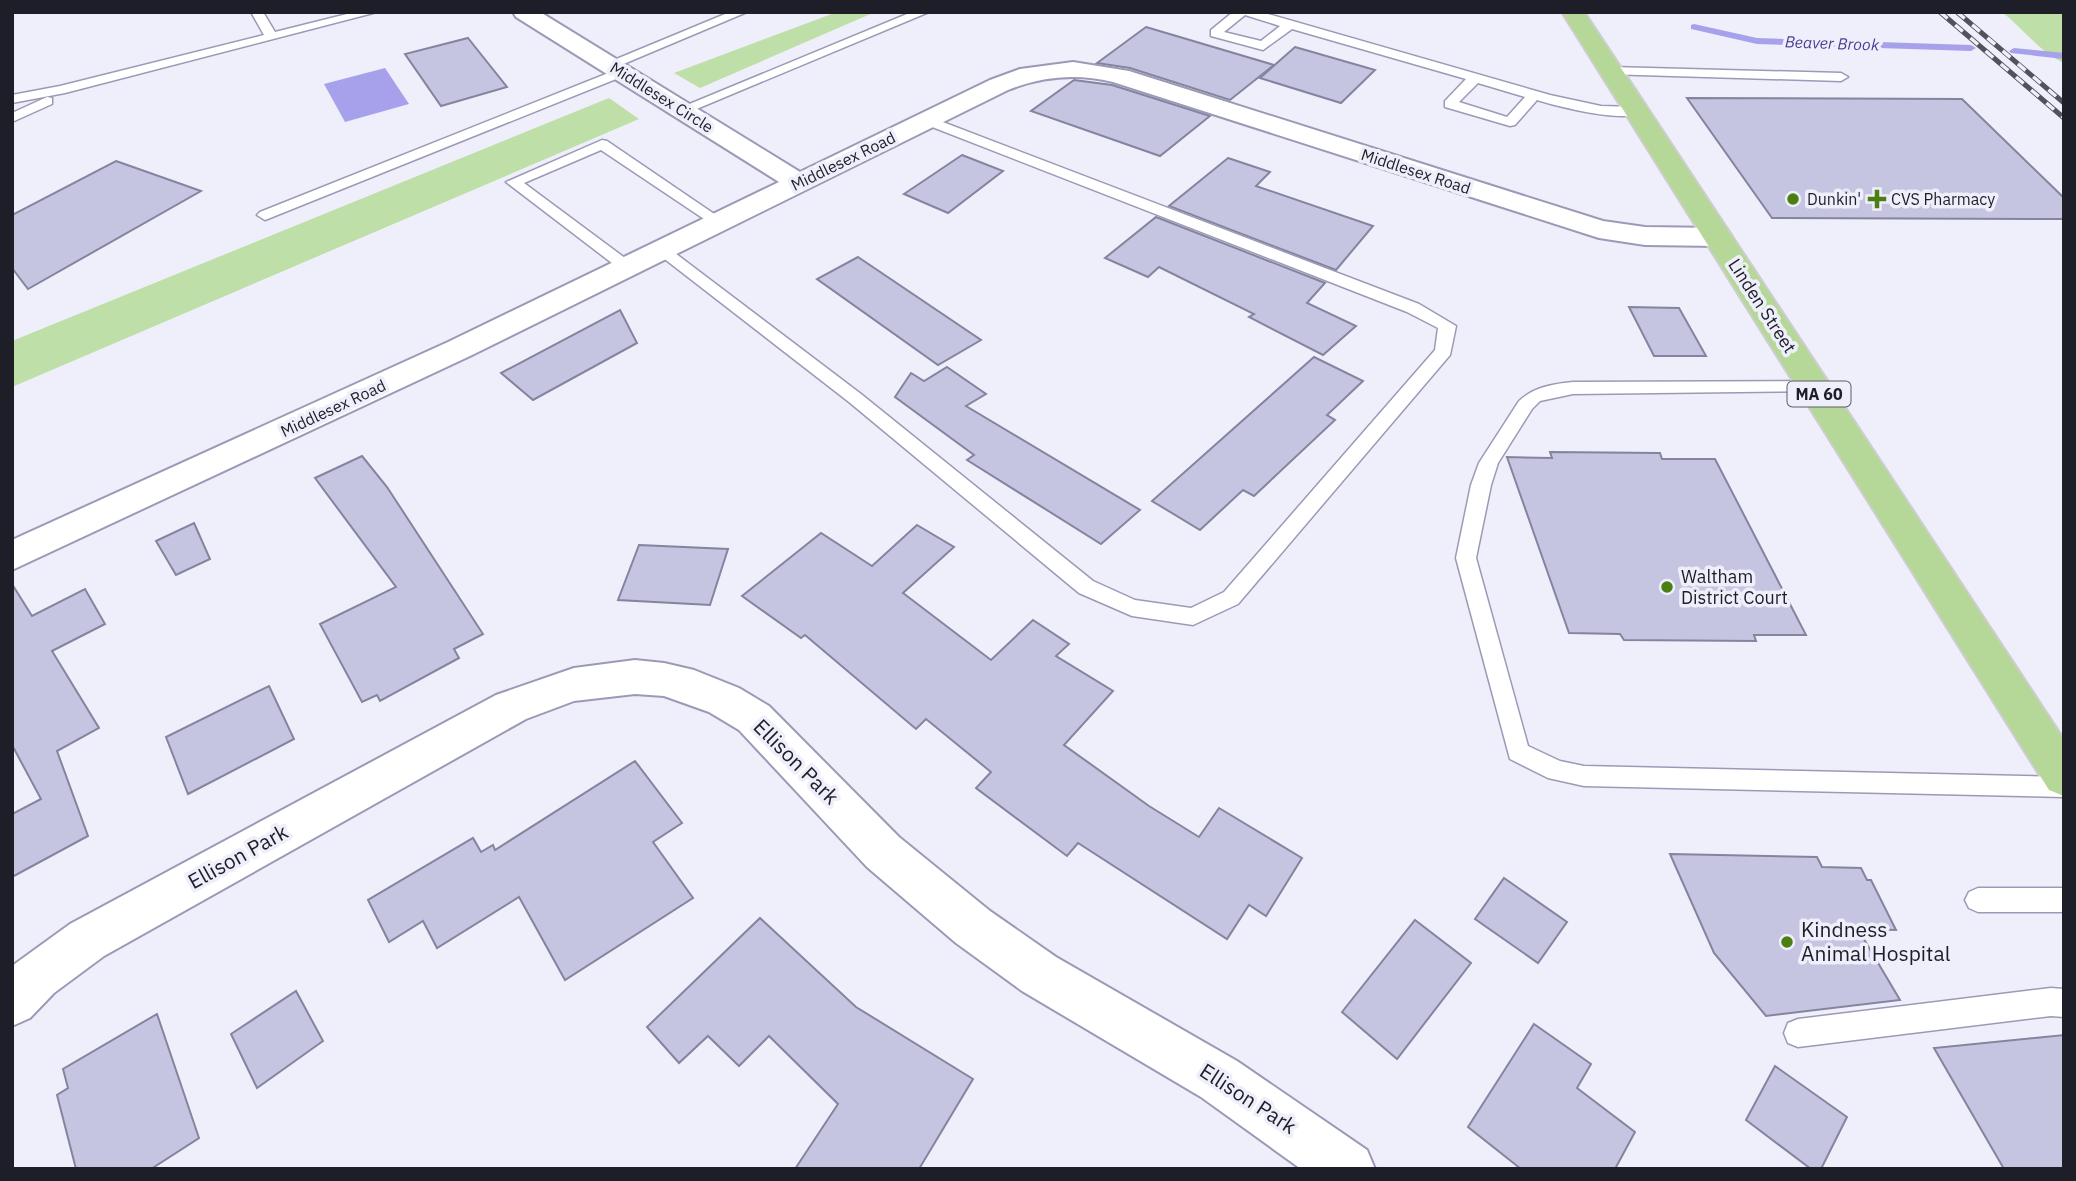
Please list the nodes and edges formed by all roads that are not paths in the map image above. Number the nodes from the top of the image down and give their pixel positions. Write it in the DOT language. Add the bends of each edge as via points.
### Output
graph roads {
  1 [pos="257,12"];
  2 [pos="371,12"];
  3 [pos="524,12"];
  4 [pos="741,12"];
  5 [pos="923,12"];
  6 [pos="1241,12"];
  7 [pos="1247,12"];
  8 [pos="1573,12"];
  9 [pos="1290,24"];
  10 [pos="271,37"];
  11 [pos="615,68"];
  12 [pos="1611,71"];
  13 [pos="115,76"];
  14 [pos="1841,77"];
  15 [pos="1475,78"];
  16 [pos="1534,95"];
  17 [pos="12,99"];
  18 [pos="682,110"];
  19 [pos="1637,111"];
  20 [pos="12,118"];
  21 [pos="927,120"];
  22 [pos="799,183"];
  23 [pos="265,215"];
  24 [pos="719,222"];
  25 [pos="1718,237"];
  26 [pos="661,250"];
  27 [pos="627,267"];
  28 [pos="1814,387"];
  29 [pos="12,556"];
  30 [pos="2064,777"];
  31 [pos="2064,787"];
  32 [pos="1978,900"];
  33 [pos="2064,900"];
  34 [pos="12,1001"];
  35 [pos="2064,1003"];
  36 [pos="1798,1034"];
  37 [pos="1348,1169"];
  1 -- 10 [label="lane"];
  2 -- 10 [label="lane"];
  3 -- 11 [label="street, Middlesex Circle"];
  4 -- 11 [label="lane"];
  5 -- 18 [label="lane"];
  6 -- 9 [label="lane" via="1215,33 1263,47"];
  7 -- 9 [label="lane"];
  8 -- 12 [label="main road, Linden Street / MA 60"];
  9 -- 15 [label="lane"];
  10 -- 13 [label="lane"];
  11 -- 18 [label="street, Middlesex Circle"];
  11 -- 23 [label="lane"];
  12 -- 14 [label="lane"];
  12 -- 19 [label="main road, Linden Street / MA 60"];
  13 -- 17 [label="lane"];
  13 -- 20 [label="lane"];
  15 -- 16 [label="lane"];
  15 -- 16 [label="lane" via="1451,104 1510,122"];
  16 -- 19 [label="lane" via="1585,107"];
  18 -- 22 [label="street, Middlesex Circle"];
  19 -- 25 [label="main road, Linden Street / MA 60"];
  21 -- 22 [label="street, Middlesex Road"];
  21 -- 25 [label="street, Middlesex Road" via="1023,75 1060,68 1092,69 1599,229 1645,236"];
  21 -- 26 [label="lane" via="1413,308 1447,326 1444,351 1231,598 1193,617 1132,608 1086,587 855,398"];
  22 -- 24 [label="street, Middlesex Road"];
  24 -- 26 [label="street, Middlesex Road"];
  24 -- 27 [label="lane" via="602,144 513,182"];
  25 -- 28 [label="main road, Linden Street / MA 60"];
  26 -- 27 [label="street, Middlesex Road"];
  27 -- 29 [label="street, Middlesex Road"];
  28 -- 30 [label="main road, Linden Street / MA 60"];
  28 -- 31 [label="lane" via="1573,388 1542,393 1525,405 1489,463 1466,558 1518,752 1556,771 1584,776"];
  32 -- 33 [label="lane"];
  34 -- 37 [label="street, Ellison Park" via="86,940 511,707 541,693 590,680 655,678 708,692 754,718 883,852 973,927 1039,974 1219,1079"];
  35 -- 36 [label="lane"];
}
